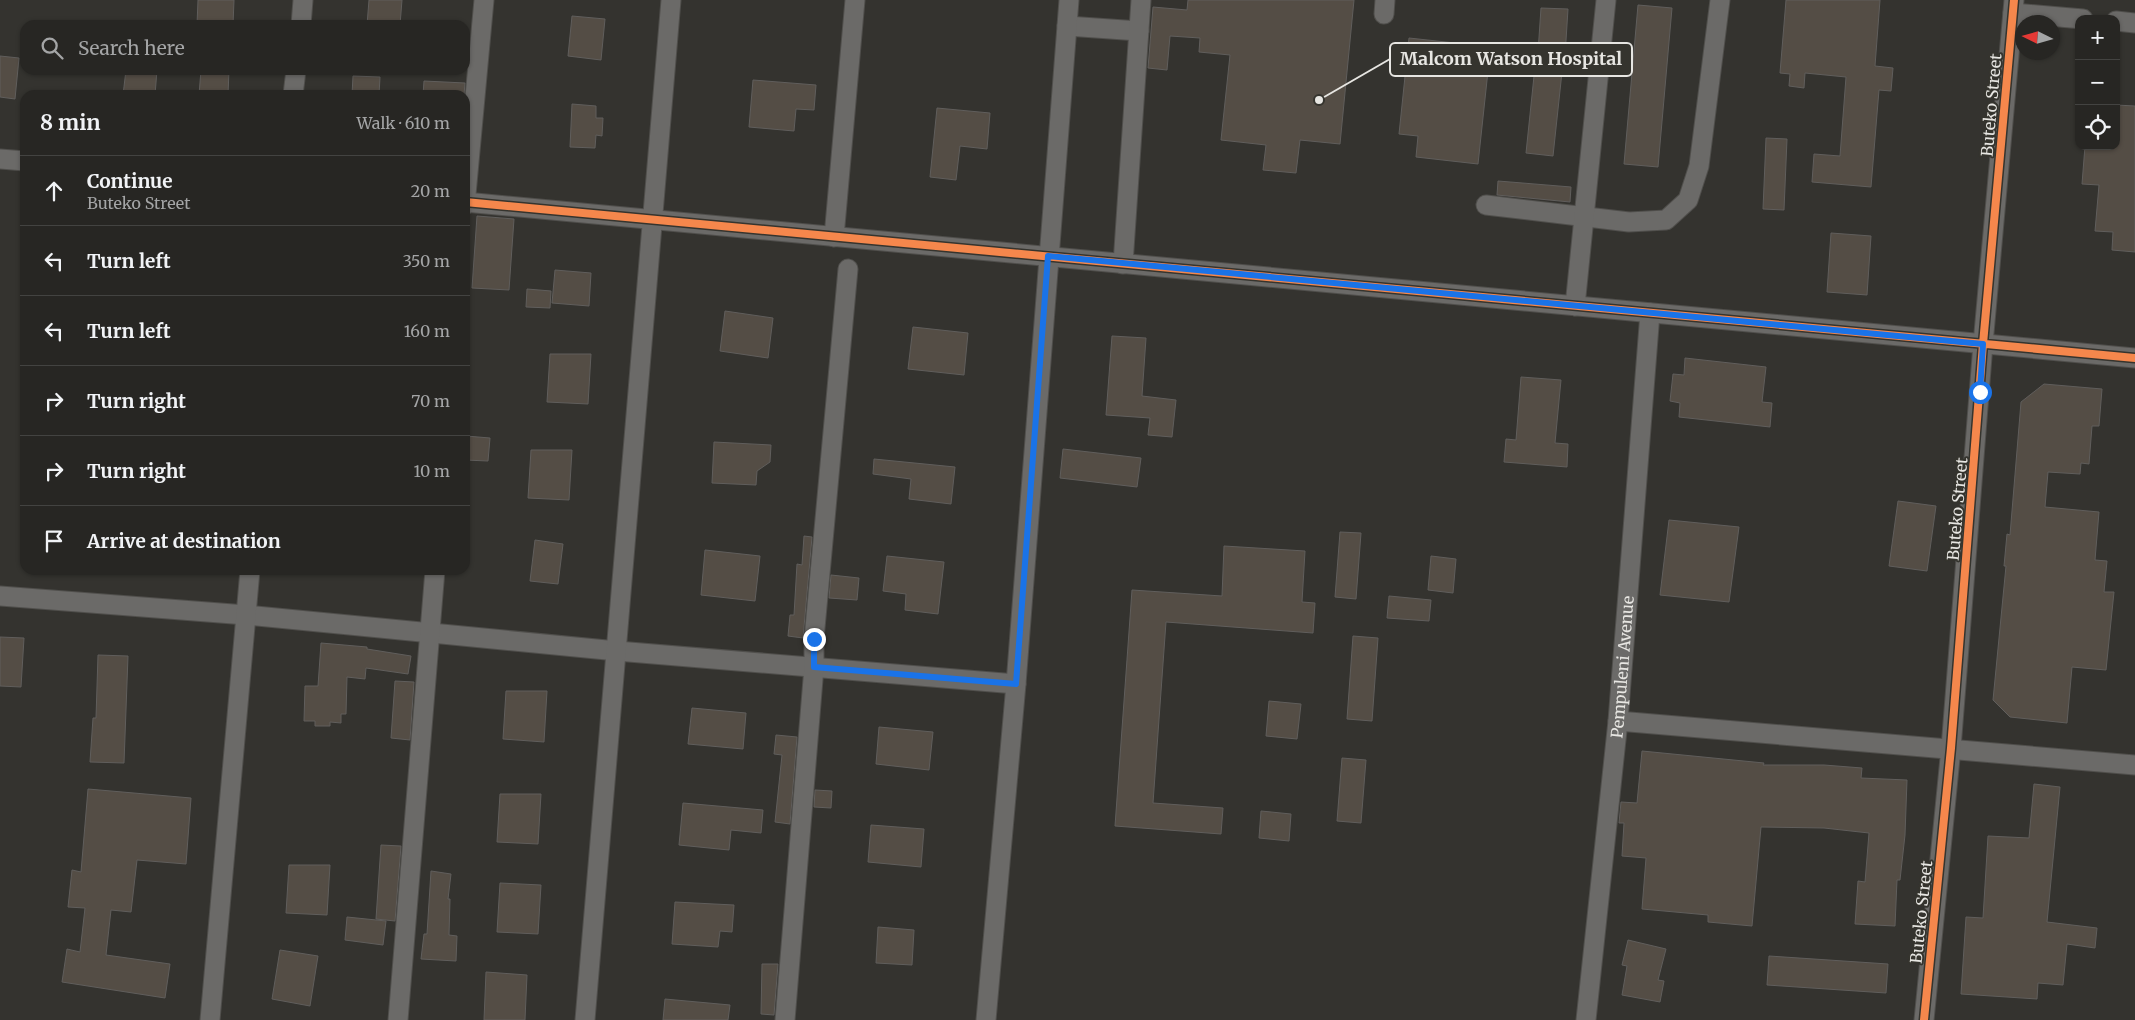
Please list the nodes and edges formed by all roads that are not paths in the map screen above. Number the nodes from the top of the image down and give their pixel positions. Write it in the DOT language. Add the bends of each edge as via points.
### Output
graph roads {
  1 [pos="303,0"];
  2 [pos="484,0"];
  3 [pos="671,0"];
  4 [pos="855,0"];
  5 [pos="1069,0"];
  6 [pos="1141,0"];
  7 [pos="1606,0"];
  8 [pos="1720,0"];
  9 [pos="2014,7"];
  10 [pos="2075,18"];
  11 [pos="301,20"];
  12 [pos="2120,22"];
  13 [pos="2135,23"];
  14 [pos="1067,26"];
  15 [pos="1139,31"];
  16 [pos="295,75"];
  17 [pos="294,90"];
  18 [pos="470,150"];
  19 [pos="0,158"];
  20 [pos="20,160"];
  21 [pos="470,203"];
  22 [pos="1486,205"];
  23 [pos="1584,217"];
  24 [pos="652,220"];
  25 [pos="834,237"];
  26 [pos="1048,256"];
  27 [pos="1123,264"];
  28 [pos="848,269"];
  29 [pos="1575,306"];
  30 [pos="1650,313"];
  31 [pos="1983,344"];
  32 [pos="2135,358"];
  33 [pos="250,575"];
  34 [pos="435,575"];
  35 [pos="0,596"];
  36 [pos="246,615"];
  37 [pos="430,633"];
  38 [pos="617,651"];
  39 [pos="814,667"];
  40 [pos="1016,684"];
  41 [pos="1618,721"];
  42 [pos="1951,748"];
  43 [pos="2135,765"];
  44 [pos="210,1020"];
  45 [pos="398,1020"];
  46 [pos="585,1020"];
  47 [pos="785,1020"];
  48 [pos="986,1020"];
  49 [pos="1586,1020"];
  50 [pos="1924,1020"];
  1 -- 11 [label="street"];
  2 -- 18 [label="street"];
  3 -- 24 [label="street"];
  4 -- 25 [label="street"];
  5 -- 14 [label="street"];
  6 -- 15 [label="street"];
  7 -- 23 [label="street"];
  8 -- 23 [label="street" via="1699,166 1688,200 1666,220 1629,222"];
  9 -- 10 [label="street"];
  9 -- 31 [label="street, Buteko Street"];
  12 -- 13 [label="street"];
  14 -- 15 [label="street"];
  14 -- 26 [label="street"];
  15 -- 27 [label="street"];
  16 -- 17 [label="street"];
  19 -- 20 [label="street"];
  21 -- 24 [label="street"];
  22 -- 23 [label="street"];
  23 -- 29 [label="street"];
  24 -- 25 [label="street"];
  24 -- 38 [label="street"];
  25 -- 26 [label="street"];
  26 -- 27 [label="street"];
  26 -- 40 [label="street"];
  27 -- 29 [label="street"];
  28 -- 39 [label="street"];
  29 -- 30 [label="street"];
  30 -- 31 [label="street"];
  30 -- 41 [label="street, Pempuleni Avenue"];
  31 -- 32 [label="street"];
  31 -- 42 [label="street, Buteko Street"];
  33 -- 36 [label="street"];
  34 -- 37 [label="street"];
  35 -- 36 [label="street"];
  36 -- 37 [label="street"];
  36 -- 44 [label="street"];
  37 -- 38 [label="street"];
  37 -- 45 [label="street"];
  38 -- 39 [label="street"];
  38 -- 46 [label="street"];
  39 -- 40 [label="street"];
  39 -- 47 [label="street"];
  40 -- 48 [label="street"];
  41 -- 42 [label="street"];
  41 -- 49 [label="street, Pempuleni Avenue"];
  42 -- 43 [label="street"];
  42 -- 50 [label="street, Buteko Street"];
}
